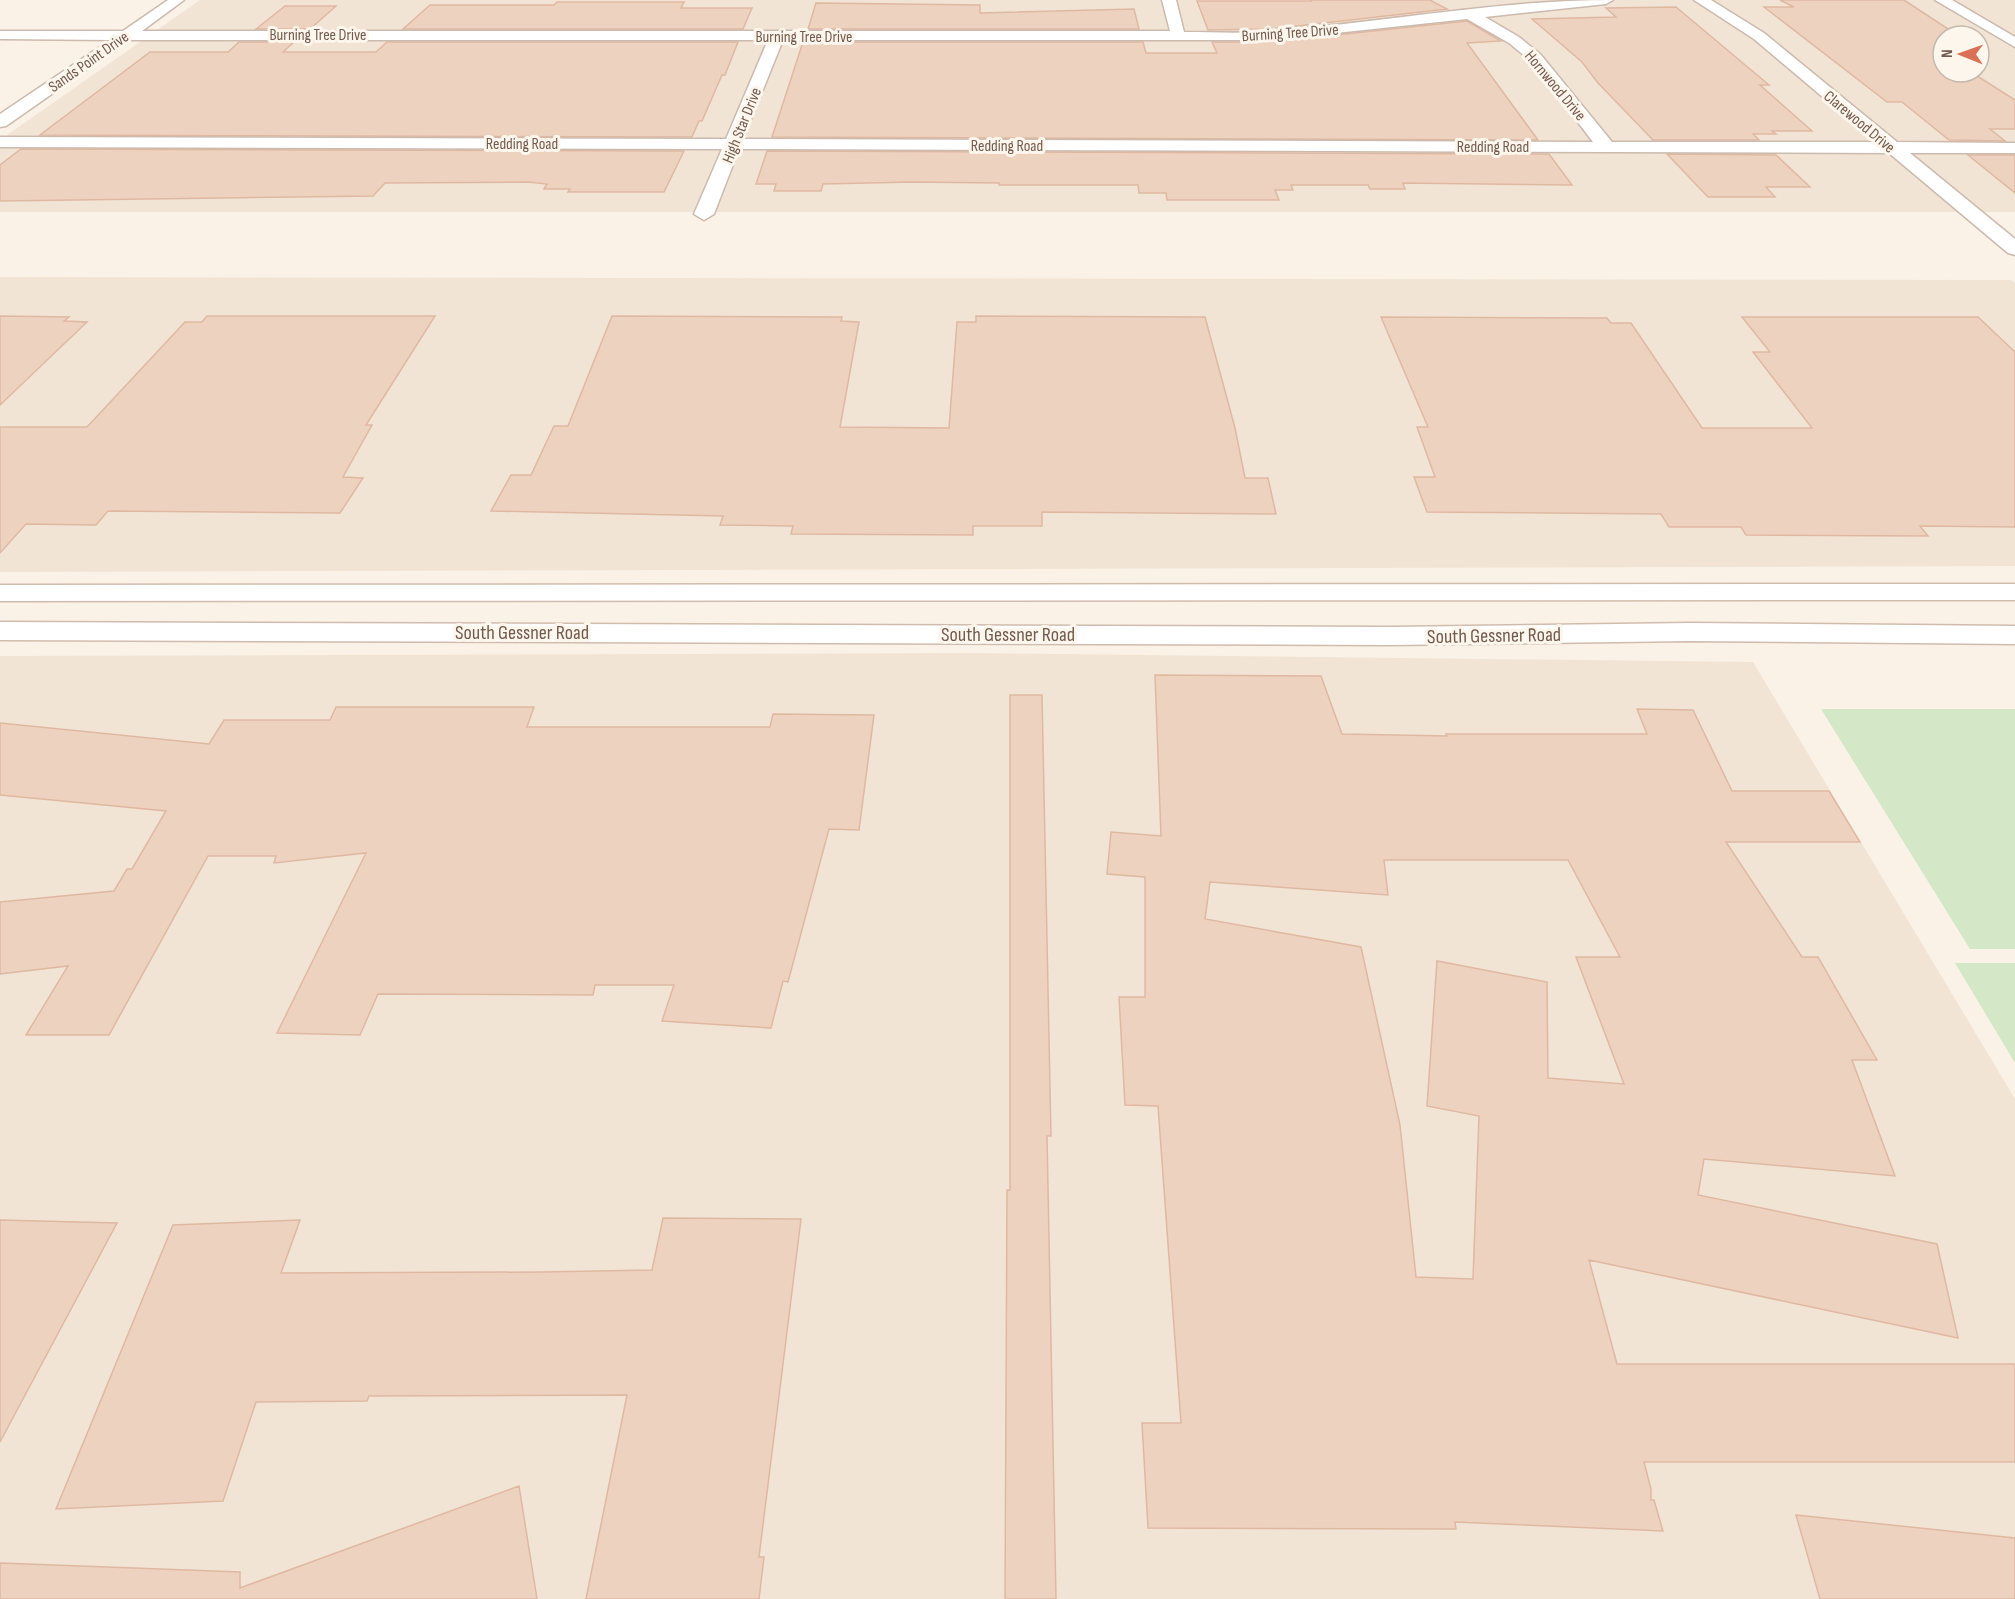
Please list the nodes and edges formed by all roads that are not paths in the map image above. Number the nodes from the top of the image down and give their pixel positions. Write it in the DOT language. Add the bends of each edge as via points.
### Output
graph roads {
  1 [pos="177,0"];
  2 [pos="1169,0"];
  3 [pos="1606,0"];
  4 [pos="1701,0"];
  5 [pos="1942,0"];
  6 [pos="1467,13"];
  7 [pos="128,34"];
  8 [pos="0,35"];
  9 [pos="777,36"];
  10 [pos="1178,36"];
  11 [pos="2015,44"];
  12 [pos="0,122"];
  13 [pos="0,142"];
  14 [pos="733,144"];
  15 [pos="1606,146"];
  16 [pos="1891,147"];
  17 [pos="2015,148"];
  18 [pos="705,213"];
  19 [pos="2015,249"];
  20 [pos="1456,591"];
  21 [pos="1910,591"];
  22 [pos="2015,591"];
  23 [pos="0,592"];
  24 [pos="1014,592"];
  25 [pos="552,593"];
  26 [pos="0,631"];
  27 [pos="536,632"];
  28 [pos="1010,634"];
  29 [pos="1941,635"];
  30 [pos="2015,635"];
  31 [pos="1473,636"];
  1 -- 7 [label="street, Sands Point Drive"];
  2 -- 10 [label="street"];
  3 -- 6 [label="street, Burning Tree Drive"];
  4 -- 16 [label="street, Clarewood Drive" via="1759,36"];
  5 -- 11 [label="street"];
  6 -- 10 [label="street, Burning Tree Drive" via="1304,34"];
  6 -- 15 [label="street, Hornwood Drive" via="1514,40 1536,58"];
  7 -- 8 [label="street, Burning Tree Drive"];
  7 -- 9 [label="street, Burning Tree Drive"];
  7 -- 12 [label="street, Sands Point Drive"];
  9 -- 10 [label="street, Burning Tree Drive"];
  9 -- 14 [label="street, High Star Drive"];
  13 -- 14 [label="street, Redding Road"];
  14 -- 15 [label="street, Redding Road"];
  14 -- 18 [label="street, High Star Drive"];
  15 -- 16 [label="street, Redding Road"];
  16 -- 17 [label="street, Redding Road"];
  16 -- 19 [label="street, Clarewood Drive"];
  20 -- 21 [label="street, South Gessner Road"];
  20 -- 24 [label="street, South Gessner Road"];
  20 -- 31 [label="street"];
  21 -- 22 [label="street, South Gessner Road"];
  21 -- 29 [label="street"];
  23 -- 25 [label="street, South Gessner Road"];
  24 -- 25 [label="street, South Gessner Road"];
  24 -- 28 [label="street"];
  25 -- 27 [label="street"];
  26 -- 27 [label="street, South Gessner Road"];
  27 -- 28 [label="street, South Gessner Road"];
  28 -- 31 [label="street, South Gessner Road"];
  29 -- 30 [label="street, South Gessner Road"];
  29 -- 31 [label="street, South Gessner Road" via="1690,632"];
}
